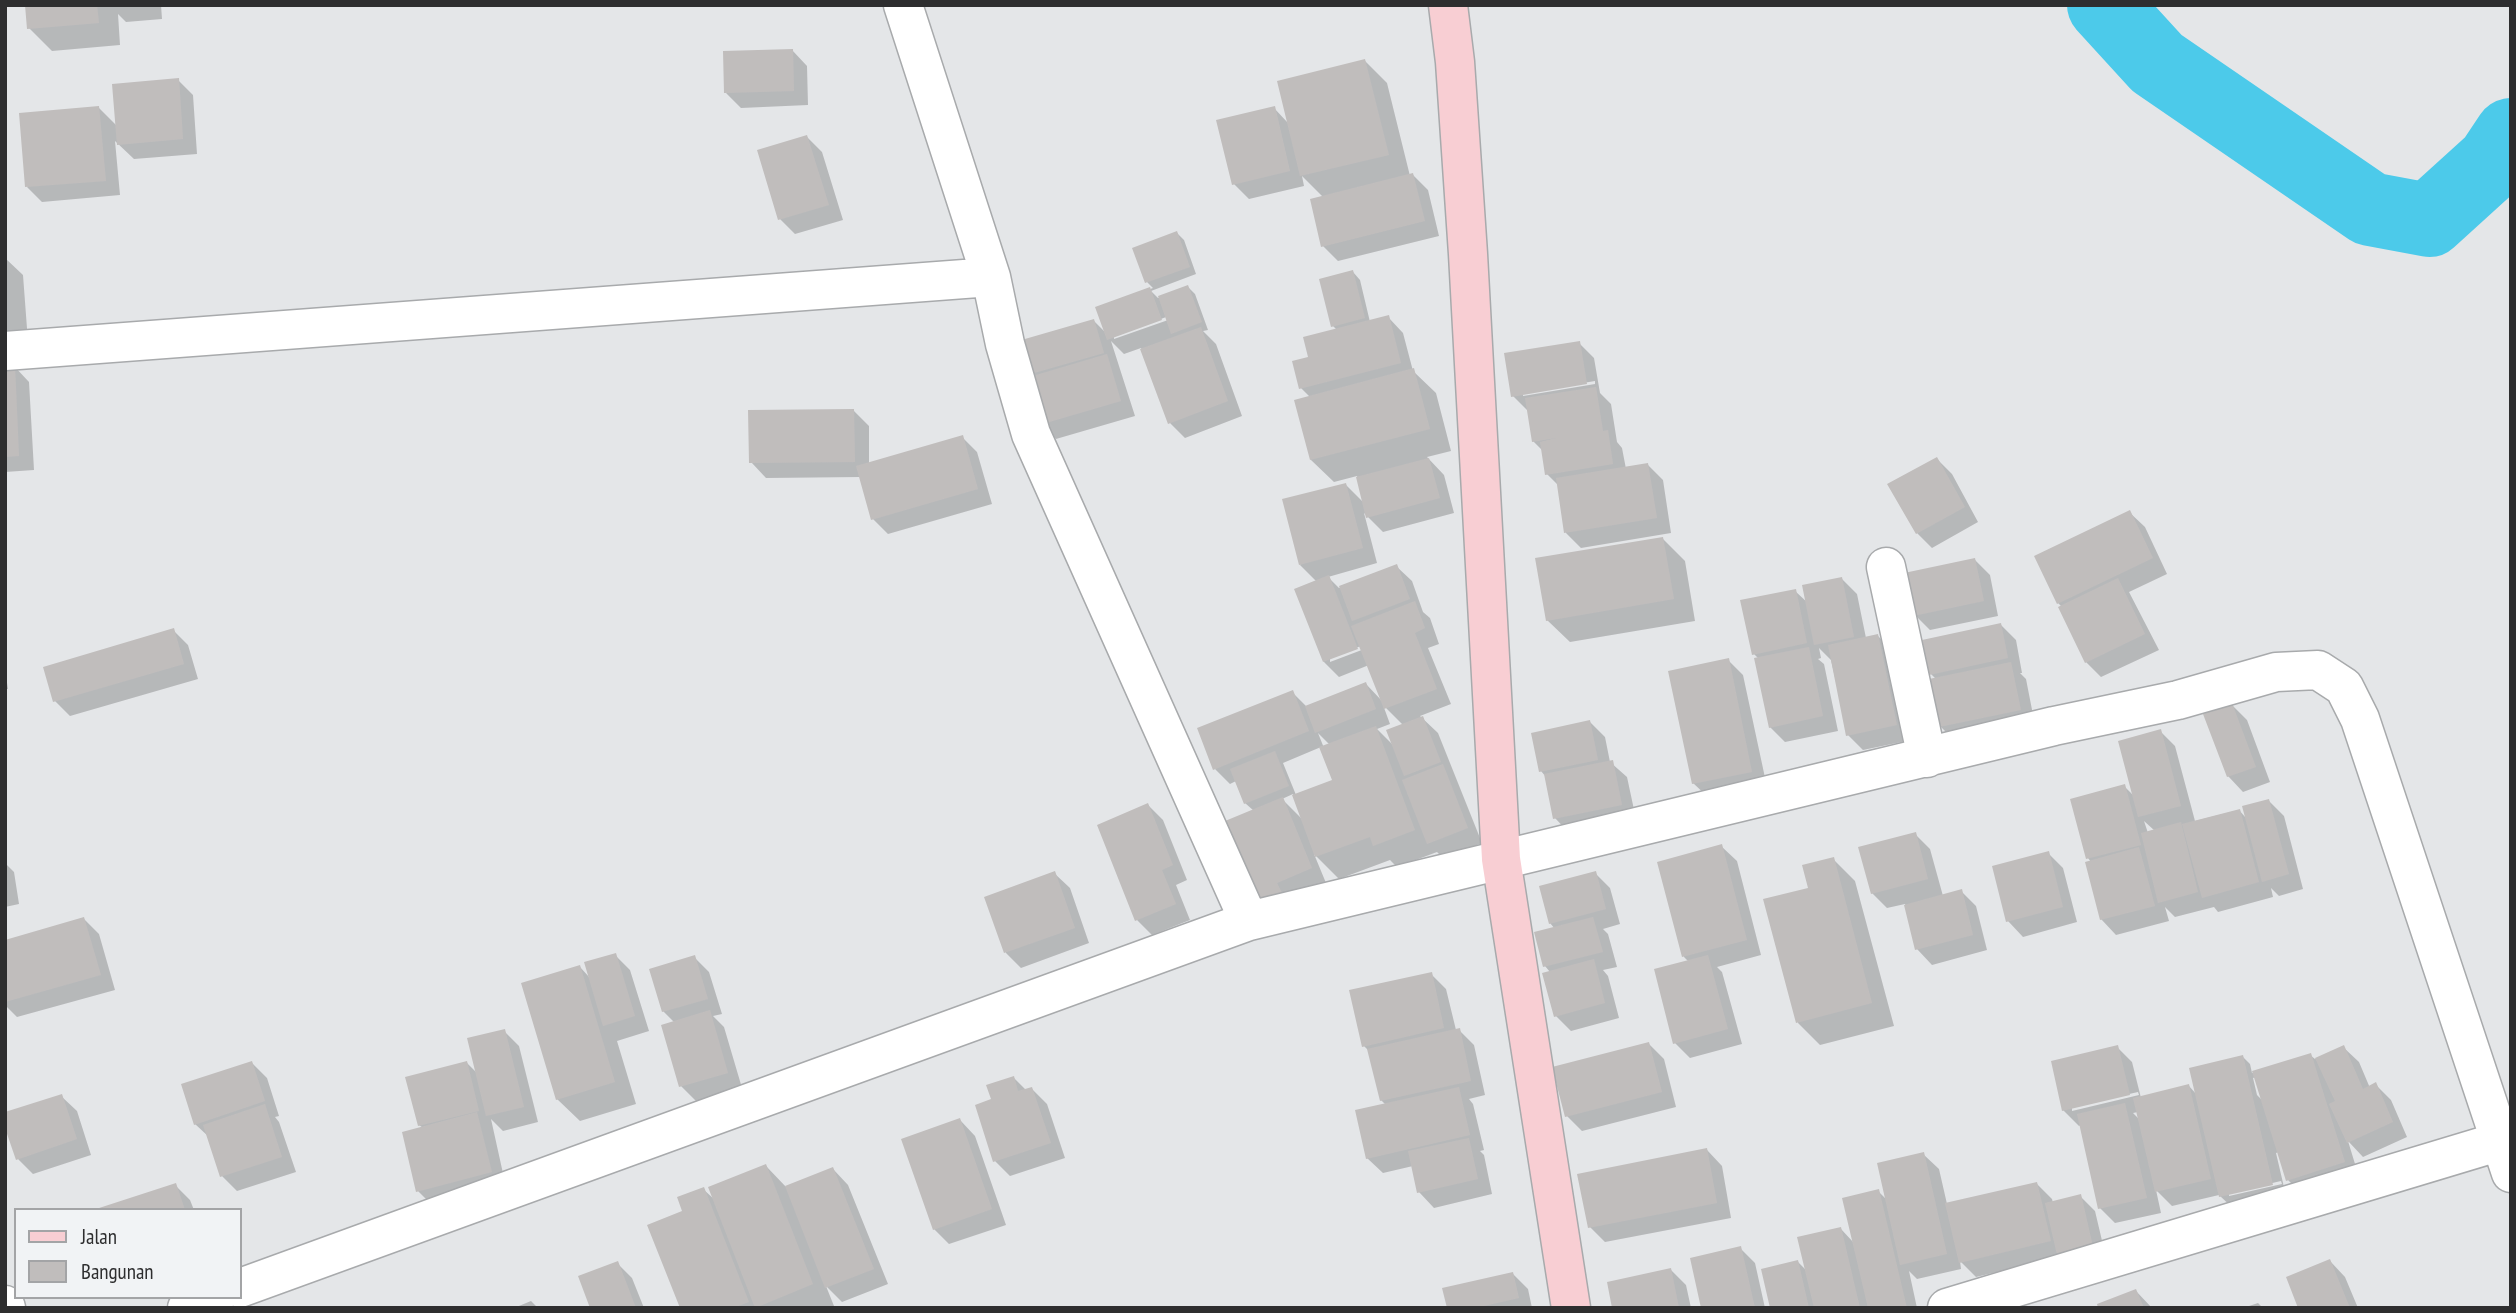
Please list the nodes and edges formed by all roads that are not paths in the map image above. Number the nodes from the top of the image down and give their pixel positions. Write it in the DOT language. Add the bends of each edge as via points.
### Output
graph roads {
  1 [pos="903,5"];
  2 [pos="1448,5"];
  3 [pos="991,277"];
  4 [pos="5,351"];
  5 [pos="1886,567"];
  6 [pos="1927,758"];
  7 [pos="1501,859"];
  8 [pos="1249,921"];
  9 [pos="2507,1151"];
  10 [pos="242,1287"];
  11 [pos="210,1299"];
  12 [pos="187,1308"];
  13 [pos="1572,1308"];
  14 [pos="1947,1308"];
  1 -- 3 [label="street"];
  2 -- 7 [label="street" via="1468,254"];
  3 -- 4 [label="street"];
  3 -- 8 [label="street" via="1031,434"];
  5 -- 6 [label="street"];
  6 -- 7 [label="street"];
  6 -- 9 [label="street" via="2178,700 2276,672 2318,670 2344,687 2360,719"];
  7 -- 8 [label="street"];
  7 -- 13 [label="street"];
  8 -- 10 [label="street"];
  9 -- 14 [label="street"];
  11 -- 12 [label="street"];
}
